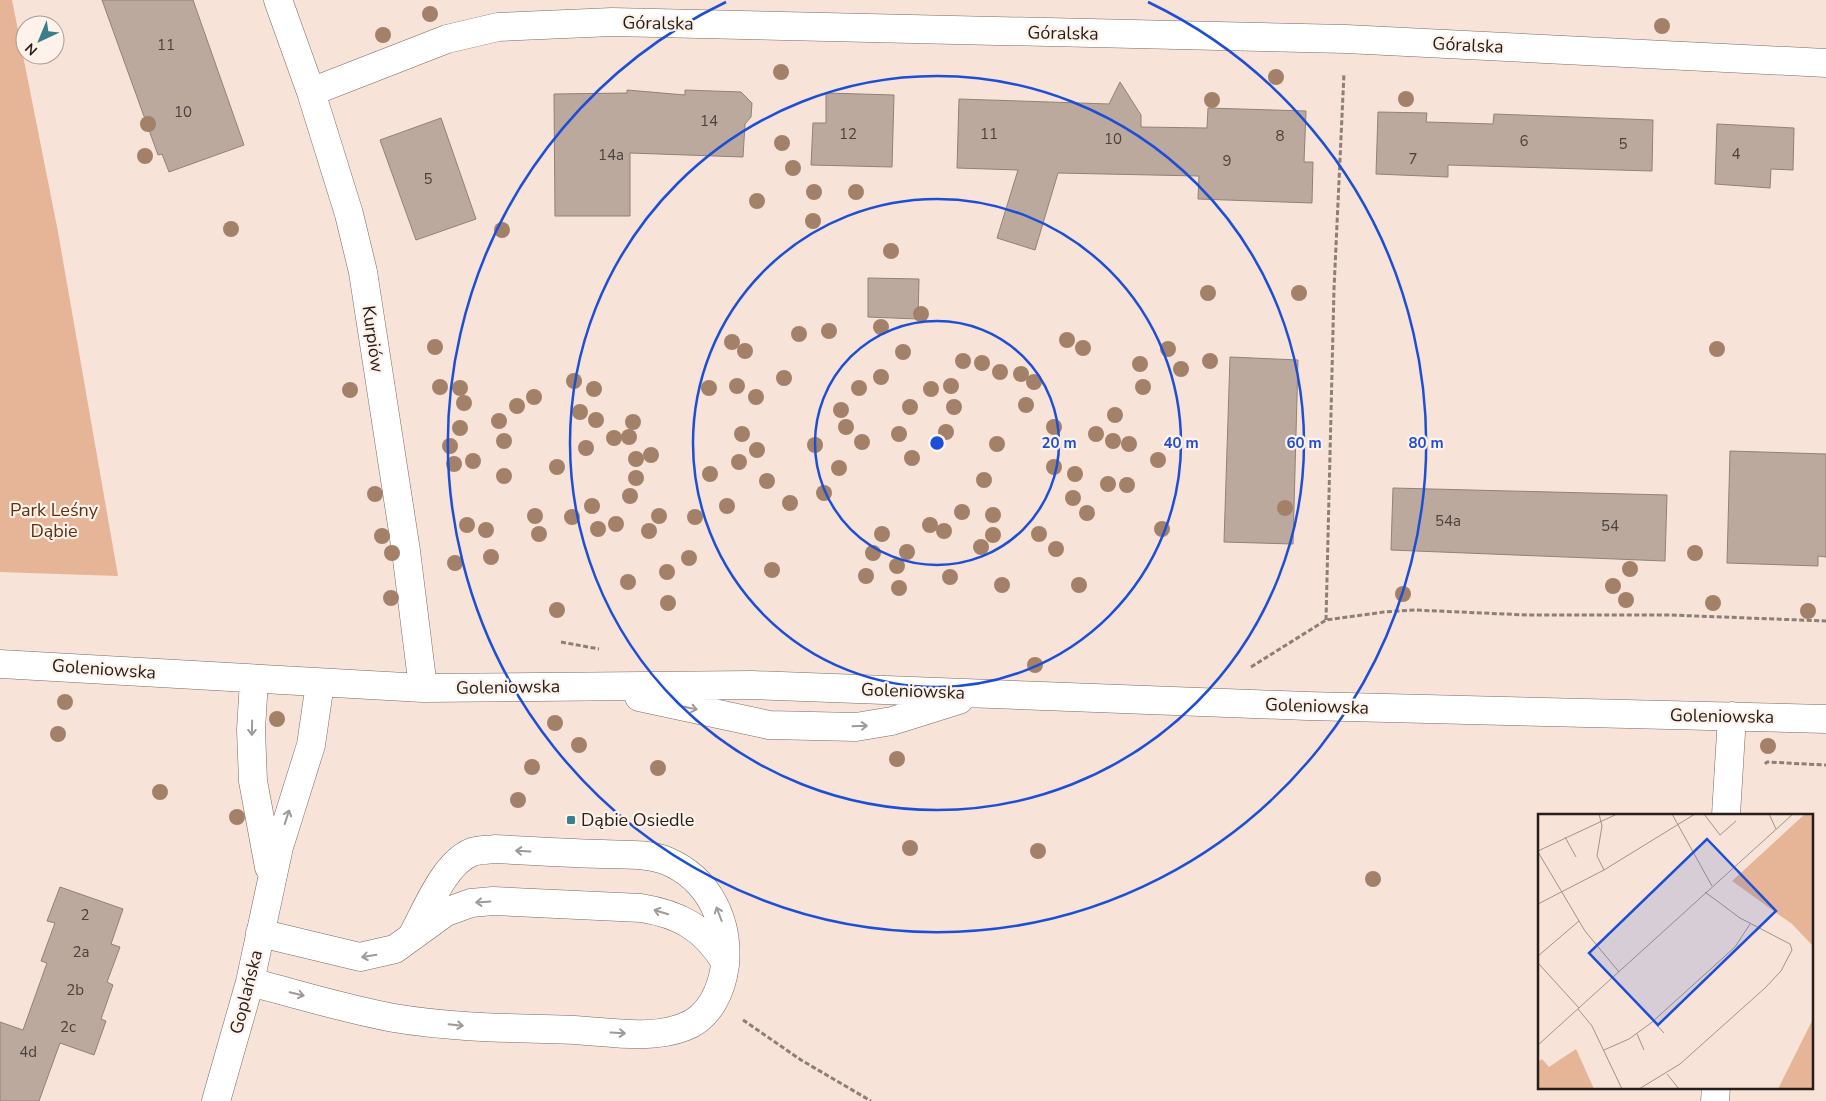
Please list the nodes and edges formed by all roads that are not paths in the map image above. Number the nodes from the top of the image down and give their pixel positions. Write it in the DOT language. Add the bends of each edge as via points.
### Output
graph roads {
  1 [pos="278,0"];
  2 [pos="1826,62"];
  3 [pos="311,92"];
  4 [pos="0,664"];
  5 [pos="254,680"];
  6 [pos="320,683"];
  7 [pos="573,686"];
  8 [pos="423,688"];
  9 [pos="987,694"];
  10 [pos="1732,716"];
  11 [pos="1826,719"];
  12 [pos="1726,814"];
  13 [pos="272,881"];
  14 [pos="260,933"];
  15 [pos="412,936"];
  16 [pos="725,962"];
  17 [pos="250,982"];
  18 [pos="1716,1088"];
  19 [pos="216,1101"];
  20 [pos="1715,1101"];
  1 -- 3 [label="street, Kurpiów"];
  2 -- 3 [label="street, Góralska" via="1346,39 552,23 498,27 447,39"];
  3 -- 8 [label="street, Kurpiów" via="349,214 363,272 406,551"];
  4 -- 5 [label="street, Goleniowska"];
  5 -- 6 [label="street, Goleniowska"];
  5 -- 13 [label="street, Goplańska, one-way" via="253,781"];
  6 -- 8 [label="street, Goleniowska"];
  13 -- 6 [label="street, Goplańska, one-way" via="284,827 312,745"];
  7 -- 8 [label="street, Goleniowska"];
  7 -- 9 [label="street, Goleniowska" via="752,685"];
  7 -- 9 [label="street, one-way" via="769,724 856,727 875,726"];
  9 -- 10 [label="street, Goleniowska" via="1306,706"];
  10 -- 11 [label="street, Goleniowska"];
  10 -- 12 [label="street"];
  13 -- 14 [label="street, Goplańska"];
  15 -- 14 [label="street, one-way" via="395,949 360,957"];
  14 -- 17 [label="street, Goplańska"];
  16 -- 15 [label="street, one-way" via="713,942 679,918 641,908 471,902 446,912"];
  16 -- 15 [label="street, one-way" via="726,935 718,910 703,888 666,861 638,855 495,849 471,852 438,886"];
  17 -- 16 [label="street, one-way" via="395,1018 482,1028 630,1033 671,1031 687,1026 703,1015 723,982"];
  17 -- 19 [label="street, Goplańska"];
  18 -- 20 [label="street"];
}
